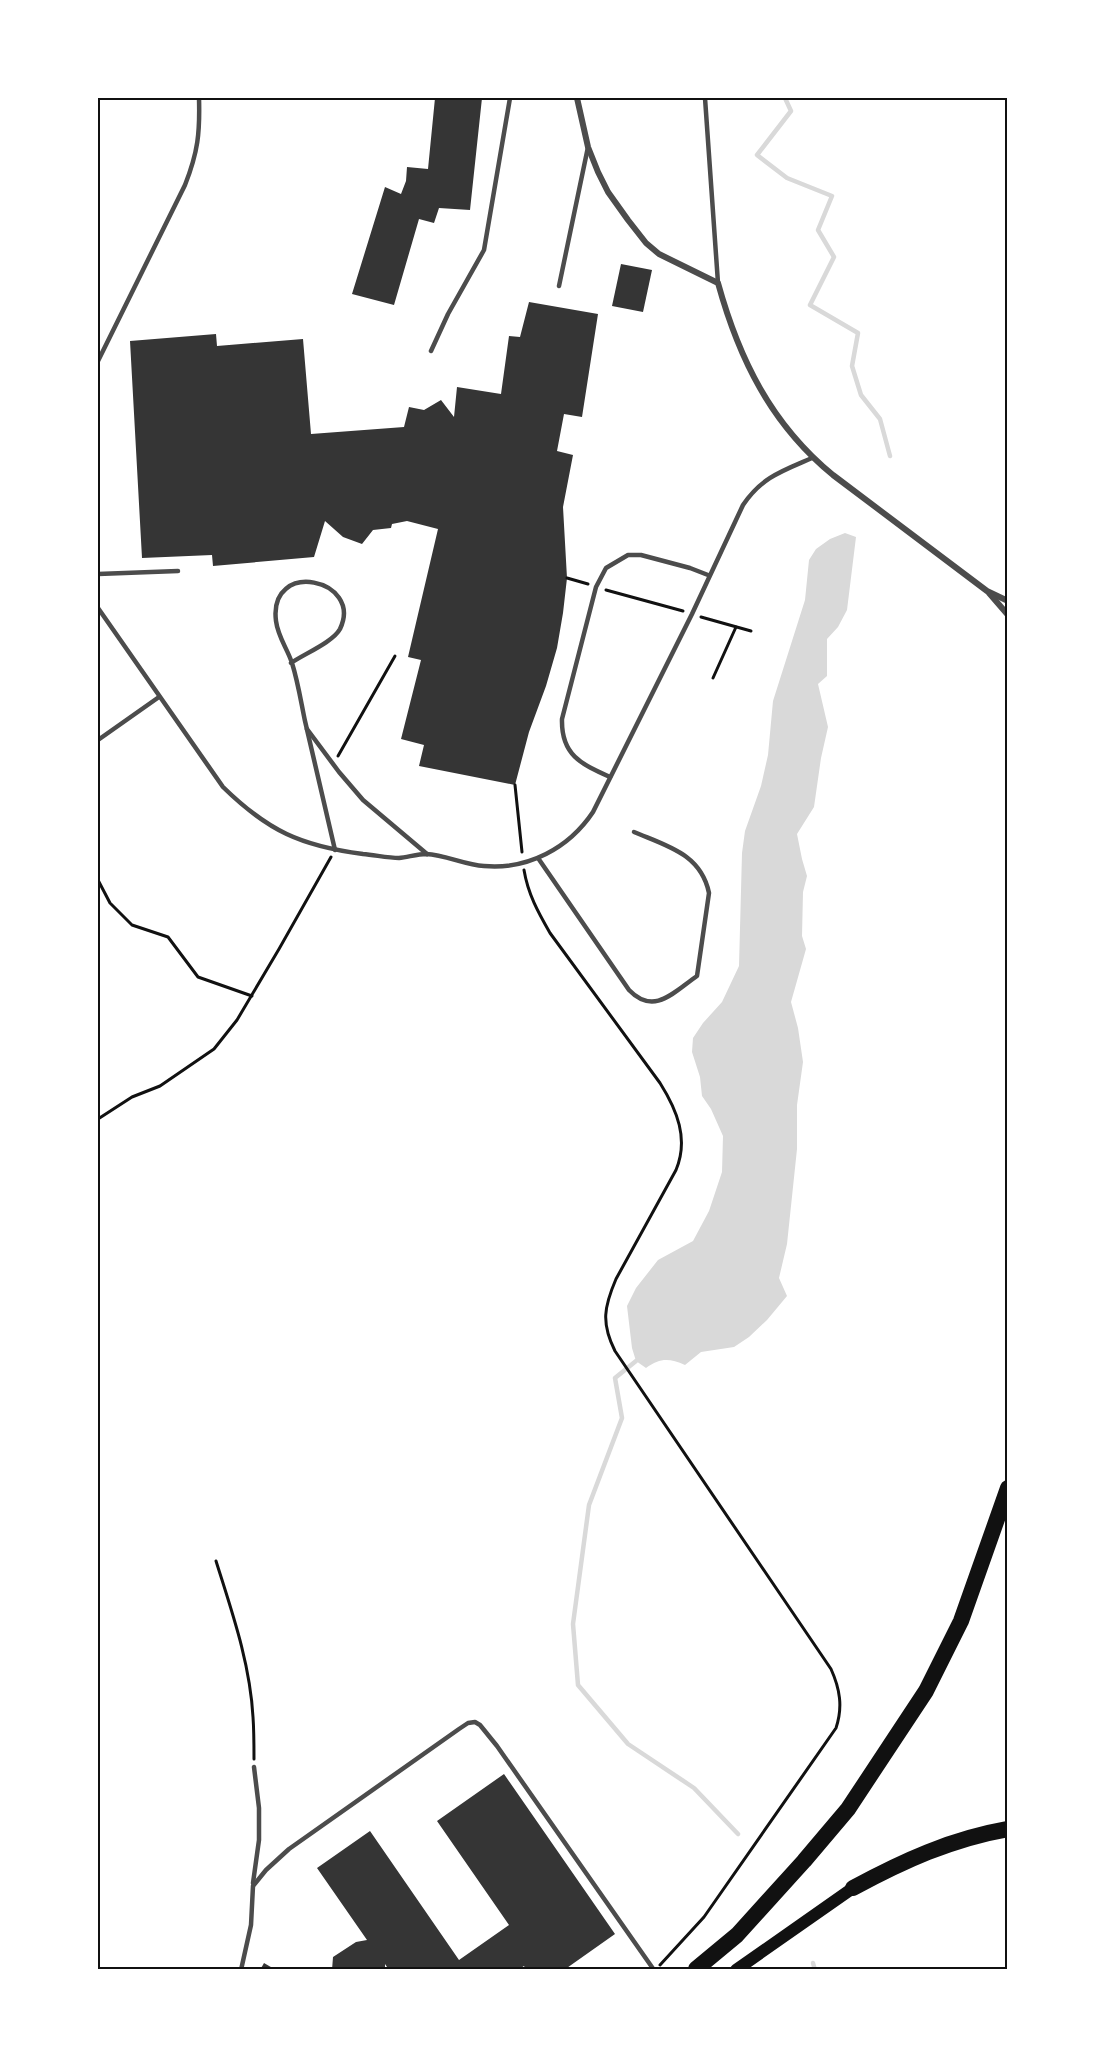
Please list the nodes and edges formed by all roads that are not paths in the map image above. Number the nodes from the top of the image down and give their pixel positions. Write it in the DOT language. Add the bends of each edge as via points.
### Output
graph roads {
  1 [pos="199,98"];
  2 [pos="510,98"];
  3 [pos="577,98"];
  4 [pos="705,98"];
  5 [pos="588,147"];
  6 [pos="718,283"];
  7 [pos="560,286"];
  8 [pos="431,351"];
  9 [pos="98,361"];
  10 [pos="812,458"];
  11 [pos="178,571"];
  12 [pos="98,574"];
  13 [pos="708,575"];
  14 [pos="987,591"];
  15 [pos="1008,601"];
  16 [pos="98,609"];
  17 [pos="1008,615"];
  18 [pos="291,663"];
  19 [pos="159,698"];
  20 [pos="306,727"];
  21 [pos="98,740"];
  22 [pos="610,777"];
  23 [pos="634,832"];
  24 [pos="335,850"];
  25 [pos="427,854"];
  26 [pos="538,858"];
  27 [pos="1008,1488"];
  28 [pos="254,1767"];
  29 [pos="1008,1829"];
  30 [pos="253,1886"];
  31 [pos="854,1888"];
  32 [pos="696,1969"];
  33 [pos="241,1970"];
  34 [pos="655,1970"];
  35 [pos="736,1970"];
  1 -- 9 [label="lane" via="196,157"];
  2 -- 8 [label="lane" via="484,250"];
  3 -- 5 [label="street"];
  4 -- 6 [label="lane"];
  5 -- 6 [label="street" via="608,192 646,243 659,254"];
  5 -- 7 [label="lane"];
  6 -- 10 [label="street" via="747,366 789,432"];
  10 -- 13 [label="lane" via="773,475 751,492"];
  10 -- 14 [label="street"];
  11 -- 12 [label="lane"];
  13 -- 22 [label="lane"];
  13 -- 22 [label="lane" via="628,555 606,568 596,587 562,732 577,759"];
  14 -- 15 [label="street"];
  14 -- 17 [label="street"];
  16 -- 19 [label="lane"];
  18 -- 18 [label="lane" via="339,630 341,602 319,582 302,581 287,588 276,601 277,631"];
  18 -- 20 [label="lane"];
  19 -- 21 [label="lane"];
  19 -- 24 [label="lane" via="209,770 241,805 285,835"];
  20 -- 24 [label="lane"];
  20 -- 25 [label="lane" via="363,800"];
  22 -- 26 [label="lane" via="585,825 562,846"];
  23 -- 26 [label="lane" via="691,859 707,880 709,893 697,976 662,1001 637,999 629,990"];
  24 -- 25 [label="lane" via="398,858"];
  25 -- 26 [label="lane" via="486,867"];
  27 -- 32 [label="highway" via="961,1621 926,1691 848,1809 737,1935"];
  28 -- 30 [label="lane" via="259,1840"];
  29 -- 31 [label="highway" via="952,1842 902,1862"];
  30 -- 33 [label="lane" via="251,1925"];
  30 -- 34 [label="lane" via="289,1850 459,1729 475,1722 497,1746"];
  31 -- 35 [label="main road"];
}
